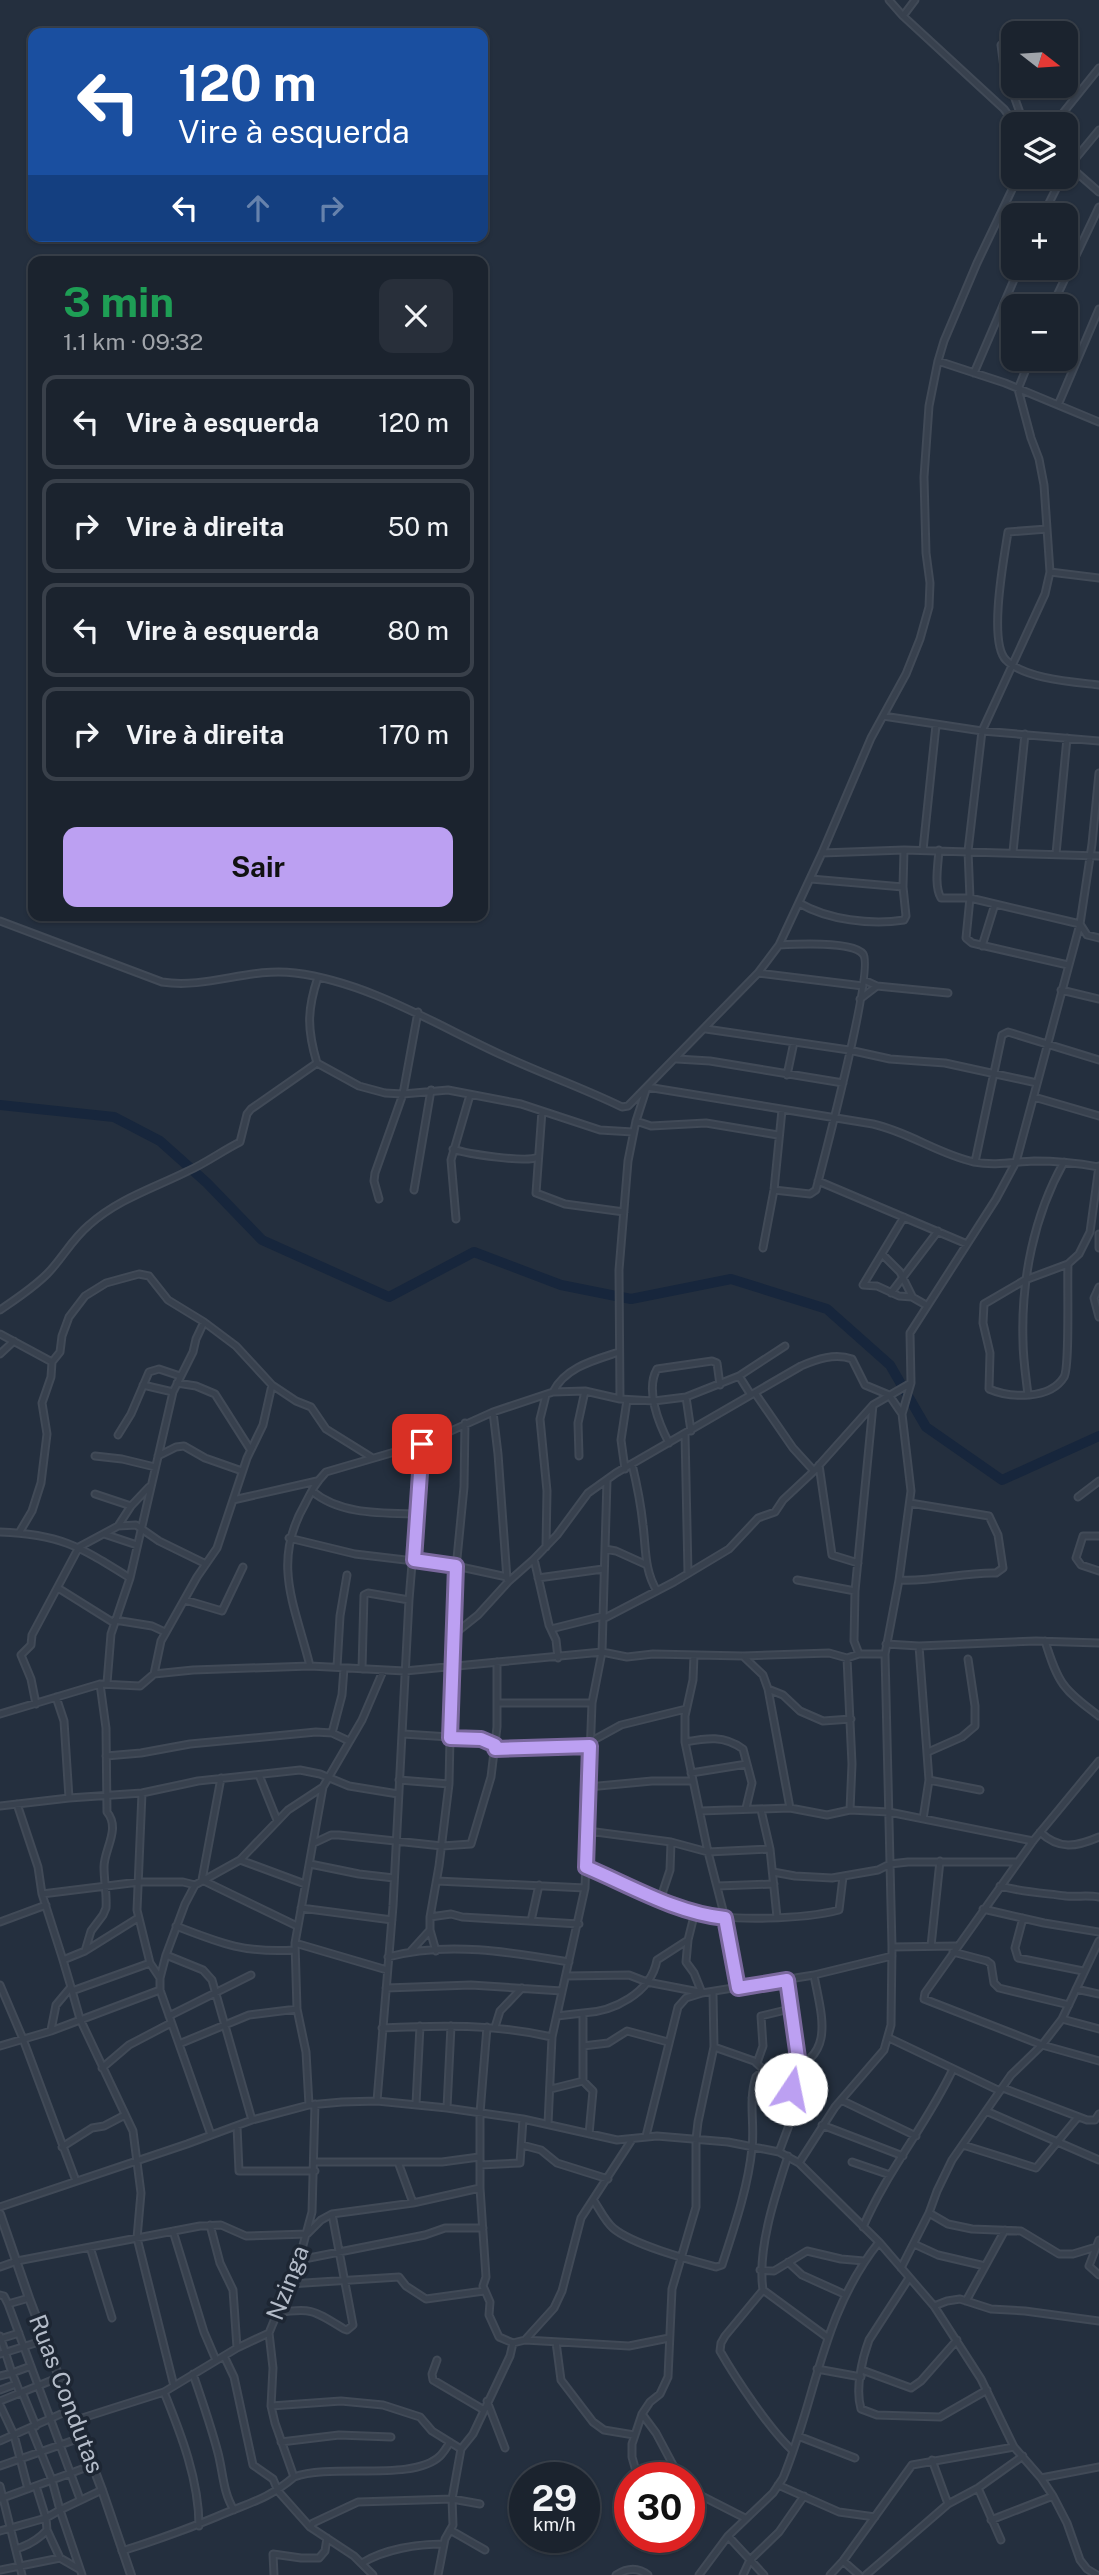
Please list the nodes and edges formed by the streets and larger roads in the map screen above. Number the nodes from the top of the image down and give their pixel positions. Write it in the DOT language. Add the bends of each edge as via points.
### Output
graph roads {
  1 [pos="889,0"];
  2 [pos="915,0"];
  3 [pos="903,16"];
  4 [pos="1099,68"];
  5 [pos="1006,112"];
  6 [pos="1064,112"];
  7 [pos="1099,130"];
  8 [pos="1078,154"];
  9 [pos="1078,176"];
  10 [pos="1012,189"];
  11 [pos="1099,192"];
  12 [pos="1099,207"];
  13 [pos="1014,280"];
  14 [pos="1058,294"];
  15 [pos="1099,309"];
  16 [pos="938,362"];
  17 [pos="1025,371"];
  18 [pos="974,373"];
  19 [pos="1018,389"];
  20 [pos="1058,405"];
  21 [pos="1099,422"];
  22 [pos="1046,529"];
  23 [pos="1050,572"];
  24 [pos="1099,578"];
  25 [pos="1011,665"];
  26 [pos="1099,685"];
  27 [pos="883,716"];
  28 [pos="936,725"];
  29 [pos="982,731"];
  30 [pos="1025,734"];
  31 [pos="1067,738"];
  32 [pos="1099,741"];
  33 [pos="1099,773"];
  34 [pos="904,850"];
  35 [pos="923,850"];
  36 [pos="939,850"];
  37 [pos="968,851"];
  38 [pos="1013,852"];
  39 [pos="822,853"];
  40 [pos="1056,854"];
  41 [pos="1090,855"];
  42 [pos="1099,856"];
  43 [pos="811,878"];
  44 [pos="903,887"];
  45 [pos="970,898"];
  46 [pos="799,902"];
  47 [pos="995,904"];
  48 [pos="0,921"];
  49 [pos="1080,924"];
  50 [pos="1087,935"];
  51 [pos="1099,938"];
  52 [pos="1075,944"];
  53 [pos="779,945"];
  54 [pos="982,946"];
  55 [pos="1068,965"];
  56 [pos="758,974"];
  57 [pos="318,977"];
  58 [pos="864,983"];
  59 [pos="877,986"];
  60 [pos="1061,990"];
  61 [pos="948,993"];
  62 [pos="860,999"];
  63 [pos="1099,999"];
  64 [pos="418,1012"];
  65 [pos="706,1029"];
  66 [pos="794,1042"];
  67 [pos="1046,1043"];
  68 [pos="849,1050"];
  69 [pos="677,1059"];
  70 [pos="1099,1060"];
  71 [pos="317,1063"];
  72 [pos="994,1074"];
  73 [pos="787,1075"];
  74 [pos="843,1083"];
  75 [pos="1037,1083"];
  76 [pos="647,1087"];
  77 [pos="431,1090"];
  78 [pos="403,1094"];
  79 [pos="470,1095"];
  80 [pos="1034,1097"];
  81 [pos="782,1110"];
  82 [pos="542,1111"];
  83 [pos="835,1116"];
  84 [pos="1099,1116"];
  85 [pos="636,1121"];
  86 [pos="633,1132"];
  87 [pos="778,1135"];
  88 [pos="453,1149"];
  89 [pos="462,1153"];
  90 [pos="538,1157"];
  91 [pos="451,1160"];
  92 [pos="531,1161"];
  93 [pos="975,1162"];
  94 [pos="1016,1162"];
  95 [pos="1064,1162"];
  96 [pos="1099,1166"];
  97 [pos="537,1168"];
  98 [pos="818,1181"];
  99 [pos="414,1189"];
  100 [pos="774,1190"];
  101 [pos="379,1199"];
  102 [pos="624,1212"];
  103 [pos="904,1217"];
  104 [pos="456,1219"];
  105 [pos="938,1231"];
  106 [pos="1090,1232"];
  107 [pos="1099,1234"];
  108 [pos="968,1244"];
  109 [pos="763,1248"];
  110 [pos="1099,1248"];
  111 [pos="882,1254"];
  112 [pos="1068,1264"];
  113 [pos="903,1279"];
  114 [pos="1025,1280"];
  115 [pos="1099,1287"];
  116 [pos="891,1293"];
  117 [pos="912,1297"];
  118 [pos="926,1305"];
  119 [pos="0,1310"];
  120 [pos="1099,1317"];
  121 [pos="204,1322"];
  122 [pos="0,1334"];
  123 [pos="14,1341"];
  124 [pos="785,1346"];
  125 [pos="619,1352"];
  126 [pos="0,1354"];
  127 [pos="52,1362"];
  128 [pos="180,1376"];
  129 [pos="739,1376"];
  130 [pos="177,1383"];
  131 [pos="911,1383"];
  132 [pos="143,1385"];
  133 [pos="272,1385"];
  134 [pos="720,1385"];
  135 [pos="585,1391"];
  136 [pos="173,1392"];
  137 [pos="553,1392"];
  138 [pos="753,1394"];
  139 [pos="546,1395"];
  140 [pos="889,1395"];
  141 [pos="1028,1395"];
  142 [pos="686,1396"];
  143 [pos="623,1400"];
  144 [pos="654,1401"];
  145 [pos="873,1405"];
  146 [pos="492,1412"];
  147 [pos="902,1413"];
  148 [pos="466,1423"];
  149 [pos="691,1431"];
  150 [pos="685,1434"];
  151 [pos="118,1435"];
  152 [pos="669,1443"];
  153 [pos="422,1444"];
  154 [pos="250,1449"];
  155 [pos="95,1456"];
  156 [pos="158,1456"];
  157 [pos="579,1456"];
  158 [pos="371,1457"];
  159 [pos="632,1464"];
  160 [pos="818,1465"];
  161 [pos="155,1467"];
  162 [pos="625,1469"];
  163 [pos="242,1471"];
  164 [pos="814,1471"];
  165 [pos="607,1480"];
  166 [pos="317,1481"];
  167 [pos="1099,1481"];
  168 [pos="149,1487"];
  169 [pos="312,1491"];
  170 [pos="95,1494"];
  171 [pos="1078,1497"];
  172 [pos="233,1500"];
  173 [pos="910,1503"];
  174 [pos="131,1506"];
  175 [pos="417,1514"];
  176 [pos="118,1526"];
  177 [pos="0,1532"];
  178 [pos="141,1532"];
  179 [pos="19,1533"];
  180 [pos="104,1534"];
  181 [pos="1099,1536"];
  182 [pos="289,1538"];
  183 [pos="137,1545"];
  184 [pos="79,1546"];
  185 [pos="546,1547"];
  186 [pos="605,1549"];
  187 [pos="534,1559"];
  188 [pos="414,1560"];
  189 [pos="858,1563"];
  190 [pos="206,1564"];
  191 [pos="647,1565"];
  192 [pos="456,1566"];
  193 [pos="243,1567"];
  194 [pos="603,1569"];
  195 [pos="1099,1571"];
  196 [pos="688,1573"];
  197 [pos="347,1575"];
  198 [pos="130,1578"];
  199 [pos="538,1578"];
  200 [pos="507,1579"];
  201 [pos="797,1580"];
  202 [pos="899,1580"];
  203 [pos="58,1588"];
  204 [pos="657,1591"];
  205 [pos="855,1591"];
  206 [pos="409,1600"];
  207 [pos="185,1601"];
  208 [pos="603,1617"];
  209 [pos="115,1621"];
  210 [pos="551,1629"];
  211 [pos="165,1632"];
  212 [pos="453,1635"];
  213 [pos="1045,1641"];
  214 [pos="1099,1643"];
  215 [pos="886,1644"];
  216 [pos="919,1646"];
  217 [pos="602,1652"];
  218 [pos="859,1654"];
  219 [pos="885,1654"];
  220 [pos="694,1655"];
  221 [pos="743,1656"];
  222 [pos="558,1658"];
  223 [pos="847,1658"];
  224 [pos="968,1659"];
  225 [pos="497,1662"];
  226 [pos="453,1665"];
  227 [pos="310,1666"];
  228 [pos="341,1668"];
  229 [pos="362,1669"];
  230 [pos="383,1671"];
  231 [pos="405,1671"];
  232 [pos="154,1674"];
  233 [pos="104,1683"];
  234 [pos="768,1689"];
  235 [pos="56,1697"];
  236 [pos="498,1703"];
  237 [pos="592,1703"];
  238 [pos="36,1704"];
  239 [pos="1099,1707"];
  240 [pos="686,1709"];
  241 [pos="0,1714"];
  242 [pos="1097,1715"];
  243 [pos="850,1719"];
  244 [pos="332,1733"];
  245 [pos="403,1734"];
  246 [pos="450,1738"];
  247 [pos="349,1741"];
  248 [pos="685,1742"];
  249 [pos="590,1744"];
  250 [pos="495,1747"];
  251 [pos="928,1752"];
  252 [pos="106,1756"];
  253 [pos="1099,1762"];
  254 [pos="747,1764"];
  255 [pos="1096,1771"];
  256 [pos="691,1773"];
  257 [pos="259,1775"];
  258 [pos="221,1778"];
  259 [pos="327,1778"];
  260 [pos="399,1780"];
  261 [pos="929,1780"];
  262 [pos="692,1781"];
  263 [pos="449,1784"];
  264 [pos="323,1787"];
  265 [pos="588,1787"];
  266 [pos="980,1790"];
  267 [pos="142,1793"];
  268 [pos="398,1794"];
  269 [pos="107,1795"];
  270 [pos="69,1798"];
  271 [pos="17,1804"];
  272 [pos="0,1806"];
  273 [pos="746,1808"];
  274 [pos="790,1808"];
  275 [pos="761,1810"];
  276 [pos="850,1810"];
  277 [pos="700,1811"];
  278 [pos="889,1812"];
  279 [pos="923,1819"];
  280 [pos="277,1820"];
  281 [pos="315,1827"];
  282 [pos="588,1831"];
  283 [pos="1040,1832"];
  284 [pos="331,1835"];
  285 [pos="1099,1837"];
  286 [pos="1033,1840"];
  287 [pos="397,1841"];
  288 [pos="671,1842"];
  289 [pos="314,1843"];
  290 [pos="442,1846"];
  291 [pos="770,1849"];
  292 [pos="708,1852"];
  293 [pos="240,1860"];
  294 [pos="940,1861"];
  295 [pos="1017,1862"];
  296 [pos="310,1864"];
  297 [pos="890,1864"];
  298 [pos="586,1867"];
  299 [pos="773,1872"];
  300 [pos="843,1877"];
  301 [pos="394,1878"];
  302 [pos="202,1880"];
  303 [pos="437,1881"];
  304 [pos="139,1882"];
  305 [pos="305,1884"];
  306 [pos="774,1884"];
  307 [pos="195,1885"];
  308 [pos="539,1885"];
  309 [pos="717,1885"];
  310 [pos="1000,1886"];
  311 [pos="105,1887"];
  312 [pos="585,1888"];
  313 [pos="42,1894"];
  314 [pos="1099,1897"];
  315 [pos="660,1900"];
  316 [pos="46,1905"];
  317 [pos="301,1908"];
  318 [pos="983,1909"];
  319 [pos="695,1912"];
  320 [pos="430,1917"];
  321 [pos="777,1917"];
  322 [pos="138,1918"];
  323 [pos="725,1918"];
  324 [pos="1023,1918"];
  325 [pos="392,1920"];
  326 [pos="531,1921"];
  327 [pos="0,1922"];
  328 [pos="579,1924"];
  329 [pos="176,1926"];
  330 [pos="297,1926"];
  331 [pos="430,1930"];
  332 [pos="1099,1932"];
  333 [pos="688,1940"];
  334 [pos="1099,1941"];
  335 [pos="295,1942"];
  336 [pos="931,1946"];
  337 [pos="892,1947"];
  338 [pos="955,1949"];
  339 [pos="295,1950"];
  340 [pos="85,1951"];
  341 [pos="411,1951"];
  342 [pos="436,1951"];
  343 [pos="166,1955"];
  344 [pos="892,1956"];
  345 [pos="388,1957"];
  346 [pos="1089,1958"];
  347 [pos="63,1960"];
  348 [pos="1099,1961"];
  349 [pos="569,1962"];
  350 [pos="150,1963"];
  351 [pos="387,1970"];
  352 [pos="1083,1971"];
  353 [pos="251,1975"];
  354 [pos="566,1976"];
  355 [pos="814,1976"];
  356 [pos="160,1978"];
  357 [pos="787,1980"];
  358 [pos="647,1982"];
  359 [pos="0,1985"];
  360 [pos="522,1987"];
  361 [pos="386,1988"];
  362 [pos="738,1988"];
  363 [pos="71,1989"];
  364 [pos="1076,1989"];
  365 [pos="160,1990"];
  366 [pos="562,1991"];
  367 [pos="215,1992"];
  368 [pos="702,1993"];
  369 [pos="713,1993"];
  370 [pos="1099,1994"];
  371 [pos="1069,2005"];
  372 [pos="297,2009"];
  373 [pos="790,2009"];
  374 [pos="583,2013"];
  375 [pos="169,2016"];
  376 [pos="556,2016"];
  377 [pos="80,2019"];
  378 [pos="1062,2019"];
  379 [pos="171,2023"];
  380 [pos="226,2024"];
  381 [pos="420,2026"];
  382 [pos="451,2026"];
  383 [pos="487,2027"];
  384 [pos="495,2027"];
  385 [pos="382,2028"];
  386 [pos="1099,2029"];
  387 [pos="51,2031"];
  388 [pos="552,2037"];
  389 [pos="889,2038"];
  390 [pos="23,2039"];
  391 [pos="668,2042"];
  392 [pos="179,2044"];
  393 [pos="1042,2045"];
  394 [pos="0,2046"];
  395 [pos="583,2046"];
  396 [pos="713,2047"];
  397 [pos="1099,2061"];
  398 [pos="757,2063"];
  399 [pos="799,2065"];
  400 [pos="102,2067"];
  401 [pos="953,2068"];
  402 [pos="765,2071"];
  403 [pos="583,2081"];
  404 [pos="551,2089"];
  405 [pos="1002,2089"];
  406 [pos="752,2098"];
  407 [pos="790,2098"];
  408 [pos="841,2100"];
  409 [pos="377,2101"];
  410 [pos="312,2104"];
  411 [pos="416,2104"];
  412 [pos="447,2108"];
  413 [pos="986,2111"];
  414 [pos="480,2113"];
  415 [pos="1099,2114"];
  416 [pos="125,2115"];
  417 [pos="1078,2117"];
  418 [pos="523,2119"];
  419 [pos="252,2120"];
  420 [pos="548,2124"];
  421 [pos="822,2125"];
  422 [pos="237,2126"];
  423 [pos="589,2134"];
  424 [pos="211,2135"];
  425 [pos="646,2136"];
  426 [pos="916,2136"];
  427 [pos="696,2139"];
  428 [pos="631,2141"];
  429 [pos="1056,2142"];
  430 [pos="522,2145"];
  431 [pos="963,2145"];
  432 [pos="753,2146"];
  433 [pos="62,2147"];
  434 [pos="779,2152"];
  435 [pos="788,2156"];
  436 [pos="904,2156"];
  437 [pos="1099,2160"];
  438 [pos="138,2161"];
  439 [pos="480,2161"];
  440 [pos="315,2162"];
  441 [pos="398,2162"];
  442 [pos="852,2162"];
  443 [pos="799,2164"];
  444 [pos="314,2171"];
  445 [pos="890,2175"];
  446 [pos="608,2179"];
  447 [pos="76,2181"];
  448 [pos="480,2188"];
  449 [pos="594,2201"];
  450 [pos="413,2203"];
  451 [pos="0,2207"];
  452 [pos="929,2213"];
  453 [pos="0,2214"];
  454 [pos="332,2214"];
  455 [pos="2,2223"];
  456 [pos="210,2225"];
  457 [pos="863,2227"];
  458 [pos="484,2228"];
  459 [pos="1004,2230"];
  460 [pos="173,2231"];
  461 [pos="307,2234"];
  462 [pos="137,2238"];
  463 [pos="879,2242"];
  464 [pos="1098,2243"];
  465 [pos="914,2244"];
  466 [pos="90,2247"];
  467 [pos="340,2253"];
  468 [pos="681,2258"];
  469 [pos="299,2260"];
  470 [pos="17,2261"];
  471 [pos="864,2261"];
  472 [pos="788,2262"];
  473 [pos="985,2266"];
  474 [pos="0,2267"];
  475 [pos="901,2268"];
  476 [pos="760,2270"];
  477 [pos="1099,2275"];
  478 [pos="909,2278"];
  479 [pos="345,2281"];
  480 [pos="289,2284"];
  481 [pos="763,2290"];
  482 [pos="484,2291"];
  483 [pos="844,2294"];
  484 [pos="0,2295"];
  485 [pos="29,2298"];
  486 [pos="966,2301"];
  487 [pos="8,2304"];
  488 [pos="934,2306"];
  489 [pos="277,2313"];
  490 [pos="112,2318"];
  491 [pos="1099,2321"];
  492 [pos="19,2333"];
  493 [pos="269,2333"];
  494 [pos="827,2337"];
  495 [pos="0,2338"];
  496 [pos="669,2338"];
  497 [pos="45,2340"];
  498 [pos="525,2340"];
  499 [pos="957,2340"];
  500 [pos="556,2342"];
  501 [pos="513,2343"];
  502 [pos="24,2346"];
  503 [pos="237,2348"];
  504 [pos="2,2353"];
  505 [pos="223,2356"];
  506 [pos="216,2360"];
  507 [pos="437,2360"];
  508 [pos="31,2366"];
  509 [pos="817,2369"];
  510 [pos="12,2372"];
  511 [pos="862,2373"];
  512 [pos="193,2374"];
  513 [pos="0,2376"];
  514 [pos="60,2376"];
  515 [pos="16,2384"];
  516 [pos="38,2385"];
  517 [pos="174,2386"];
  518 [pos="987,2389"];
  519 [pos="0,2390"];
  520 [pos="164,2392"];
  521 [pos="21,2393"];
  522 [pos="487,2401"];
  523 [pos="0,2403"];
  524 [pos="271,2406"];
  525 [pos="72,2409"];
  526 [pos="484,2410"];
  527 [pos="642,2414"];
  528 [pos="50,2419"];
  529 [pos="76,2420"];
  530 [pos="33,2427"];
  531 [pos="14,2435"];
  532 [pos="634,2435"];
  533 [pos="798,2436"];
  534 [pos="83,2437"];
  535 [pos="391,2437"];
  536 [pos="0,2441"];
  537 [pos="281,2442"];
  538 [pos="450,2442"];
  539 [pos="60,2446"];
  540 [pos="1014,2447"];
  541 [pos="505,2448"];
  542 [pos="461,2449"];
  543 [pos="793,2451"];
  544 [pos="42,2452"];
  545 [pos="1023,2456"];
  546 [pos="20,2458"];
  547 [pos="855,2458"];
  548 [pos="932,2460"];
  549 [pos="633,2462"];
  550 [pos="671,2462"];
  551 [pos="93,2465"];
  552 [pos="0,2466"];
  553 [pos="1099,2467"];
  554 [pos="69,2474"];
  555 [pos="294,2477"];
  556 [pos="1041,2478"];
  557 [pos="52,2480"];
  558 [pos="778,2485"];
  559 [pos="0,2486"];
  560 [pos="36,2486"];
  561 [pos="978,2488"];
  562 [pos="28,2489"];
  563 [pos="102,2490"];
  564 [pos="278,2491"];
  565 [pos="804,2496"];
  566 [pos="1053,2496"];
  567 [pos="705,2498"];
  568 [pos="1,2499"];
  569 [pos="452,2499"];
  570 [pos="80,2500"];
  571 [pos="480,2504"];
  572 [pos="948,2504"];
  573 [pos="60,2510"];
  574 [pos="234,2510"];
  575 [pos="875,2517"];
  576 [pos="46,2518"];
  577 [pos="745,2518"];
  578 [pos="991,2520"];
  579 [pos="199,2526"];
  580 [pos="310,2527"];
  581 [pos="11,2528"];
  582 [pos="47,2530"];
  583 [pos="450,2530"];
  584 [pos="0,2531"];
  585 [pos="728,2536"];
  586 [pos="327,2538"];
  587 [pos="1001,2540"];
  588 [pos="444,2544"];
  589 [pos="16,2549"];
  590 [pos="485,2550"];
  591 [pos="122,2551"];
  592 [pos="60,2558"];
  593 [pos="750,2560"];
  594 [pos="843,2561"];
  595 [pos="362,2563"];
  596 [pos="20,2567"];
  597 [pos="0,2570"];
  598 [pos="80,2572"];
  599 [pos="22,2575"];
  600 [pos="131,2575"];
  601 [pos="274,2575"];
  602 [pos="373,2575"];
  603 [pos="438,2575"];
  604 [pos="616,2575"];
  605 [pos="648,2575"];
  606 [pos="699,2575"];
  607 [pos="743,2575"];
  608 [pos="764,2575"];
  609 [pos="830,2575"];
  610 [pos="859,2575"];
  611 [pos="866,2575"];
  612 [pos="1097,2575"];
  1 -- 3 [label="street"];
  2 -- 3 [label="street"];
  3 -- 5 [label="street"];
  4 -- 6 [label="street"];
  7 -- 8 [label="street"];
  9 -- 11 [label="street"];
  10 -- 16 [label="street" via="962,296"];
  12 -- 14 [label="street"];
  13 -- 18 [label="street"];
  15 -- 20 [label="street"];
  16 -- 18 [label="street"];
  16 -- 27 [label="street" via="929,406 924,477 929,607 906,674"];
  17 -- 19 [label="street"];
  18 -- 19 [label="street"];
  19 -- 20 [label="street"];
  19 -- 22 [label="street" via="1039,459"];
  20 -- 21 [label="street"];
  22 -- 23 [label="street"];
  22 -- 25 [label="street" via="1007,532 997,634 1000,651"];
  23 -- 24 [label="street"];
  23 -- 25 [label="street" via="1045,594"];
  25 -- 26 [label="street" via="1036,675"];
  25 -- 29 [label="street"];
  27 -- 28 [label="street"];
  27 -- 39 [label="street"];
  28 -- 29 [label="street"];
  28 -- 35 [label="street"];
  29 -- 30 [label="street"];
  29 -- 37 [label="street"];
  30 -- 31 [label="street"];
  30 -- 38 [label="street"];
  31 -- 32 [label="street"];
  31 -- 40 [label="street"];
  33 -- 41 [label="street"];
  34 -- 35 [label="street"];
  34 -- 39 [label="street"];
  34 -- 44 [label="street"];
  35 -- 36 [label="street"];
  36 -- 37 [label="street"];
  36 -- 45 [label="street" via="938,895"];
  37 -- 38 [label="street"];
  37 -- 45 [label="street"];
  38 -- 40 [label="street"];
  39 -- 43 [label="street"];
  40 -- 41 [label="street"];
  41 -- 42 [label="street"];
  41 -- 49 [label="street"];
  43 -- 44 [label="street"];
  43 -- 46 [label="street"];
  44 -- 46 [label="street" via="906,916 900,921 840,918"];
  45 -- 47 [label="street"];
  45 -- 54 [label="street" via="966,938"];
  46 -- 53 [label="street"];
  47 -- 49 [label="street"];
  47 -- 54 [label="street"];
  48 -- 57 [label="street" via="162,982 198,983 277,971"];
  49 -- 50 [label="street"];
  49 -- 52 [label="street"];
  50 -- 51 [label="street"];
  50 -- 52 [label="street"];
  52 -- 55 [label="street"];
  53 -- 56 [label="street"];
  53 -- 58 [label="street" via="856,949 866,960"];
  54 -- 55 [label="street"];
  55 -- 60 [label="street"];
  56 -- 58 [label="street"];
  56 -- 65 [label="street"];
  57 -- 64 [label="street"];
  57 -- 71 [label="street" via="309,1010"];
  58 -- 59 [label="street"];
  58 -- 62 [label="street"];
  59 -- 61 [label="street"];
  59 -- 62 [label="street"];
  60 -- 63 [label="street"];
  60 -- 67 [label="street"];
  62 -- 68 [label="street"];
  64 -- 76 [label="street" via="504,1056 622,1107"];
  64 -- 78 [label="street"];
  65 -- 66 [label="street"];
  65 -- 69 [label="street"];
  66 -- 68 [label="street"];
  66 -- 73 [label="street"];
  67 -- 70 [label="street"];
  67 -- 72 [label="street" via="1008,1032 1002,1035"];
  67 -- 75 [label="street"];
  68 -- 72 [label="street"];
  68 -- 74 [label="street"];
  69 -- 73 [label="street"];
  69 -- 76 [label="street"];
  71 -- 78 [label="street" via="359,1086"];
  71 -- 119 [label="street" via="251,1109 240,1142 119,1203 89,1224 49,1273"];
  72 -- 75 [label="street"];
  72 -- 93 [label="street"];
  73 -- 74 [label="street"];
  74 -- 83 [label="street"];
  75 -- 80 [label="street"];
  76 -- 81 [label="street"];
  76 -- 85 [label="street"];
  77 -- 78 [label="street"];
  77 -- 79 [label="street"];
  77 -- 99 [label="street"];
  78 -- 101 [label="street" via="375,1173"];
  79 -- 82 [label="street"];
  79 -- 88 [label="street"];
  80 -- 84 [label="street"];
  80 -- 94 [label="street"];
  81 -- 83 [label="street"];
  81 -- 87 [label="street"];
  82 -- 86 [label="street" via="589,1128"];
  82 -- 90 [label="street"];
  83 -- 93 [label="street" via="890,1128"];
  83 -- 98 [label="street"];
  85 -- 86 [label="street"];
  85 -- 87 [label="street" via="651,1126 706,1123"];
  86 -- 102 [label="street"];
  87 -- 100 [label="street"];
  88 -- 89 [label="street"];
  88 -- 91 [label="street"];
  89 -- 91 [label="street"];
  89 -- 92 [label="street"];
  90 -- 92 [label="street"];
  90 -- 97 [label="street"];
  91 -- 104 [label="street"];
  92 -- 97 [label="street"];
  93 -- 94 [label="street"];
  94 -- 95 [label="street"];
  94 -- 108 [label="street"];
  95 -- 96 [label="street"];
  95 -- 114 [label="street" via="1045,1203"];
  96 -- 106 [label="street"];
  97 -- 102 [label="street" via="538,1194 565,1204"];
  98 -- 100 [label="street" via="813,1194"];
  98 -- 103 [label="street"];
  100 -- 109 [label="street"];
  102 -- 125 [label="street"];
  103 -- 105 [label="street"];
  103 -- 111 [label="street"];
  105 -- 108 [label="street"];
  105 -- 113 [label="street"];
  106 -- 107 [label="street"];
  106 -- 112 [label="street"];
  107 -- 110 [label="street"];
  108 -- 118 [label="street"];
  111 -- 113 [label="street"];
  111 -- 116 [label="street" via="863,1284"];
  112 -- 114 [label="street"];
  112 -- 141 [label="street" via="1066,1370 1058,1384"];
  113 -- 116 [label="street"];
  113 -- 117 [label="street"];
  114 -- 141 [label="street" via="1023,1342"];
  114 -- 141 [label="street" via="987,1300 982,1309 990,1353 989,1389"];
  115 -- 120 [label="street" via="1094,1297"];
  116 -- 117 [label="street"];
  117 -- 118 [label="street"];
  118 -- 131 [label="street" via="910,1333"];
  121 -- 127 [label="street" via="167,1300 149,1276 113,1280 79,1301"];
  121 -- 128 [label="street"];
  121 -- 133 [label="street" via="236,1346"];
  122 -- 123 [label="street"];
  123 -- 126 [label="street"];
  123 -- 127 [label="street"];
  124 -- 129 [label="street"];
  125 -- 137 [label="street" via="578,1368 560,1380"];
  125 -- 143 [label="street"];
  127 -- 179 [label="street" via="42,1403 47,1434 41,1483"];
  128 -- 130 [label="street"];
  128 -- 132 [label="street" via="155,1369"];
  129 -- 134 [label="street"];
  129 -- 138 [label="street"];
  130 -- 136 [label="street"];
  130 -- 154 [label="street" via="215,1394"];
  131 -- 140 [label="street"];
  131 -- 147 [label="street"];
  132 -- 136 [label="street"];
  132 -- 151 [label="street"];
  133 -- 154 [label="street" via="263,1424"];
  133 -- 158 [label="street" via="311,1407 327,1429"];
  134 -- 142 [label="street"];
  134 -- 144 [label="street" via="715,1362 661,1367 654,1373"];
  135 -- 137 [label="street"];
  135 -- 143 [label="street"];
  135 -- 157 [label="street" via="578,1423"];
  136 -- 156 [label="street"];
  137 -- 139 [label="street"];
  138 -- 140 [label="street" via="818,1359 845,1357 856,1364 868,1387"];
  138 -- 149 [label="street"];
  138 -- 164 [label="street"];
  139 -- 146 [label="street"];
  139 -- 185 [label="street" via="540,1419 547,1491"];
  140 -- 145 [label="street"];
  140 -- 147 [label="street"];
  142 -- 144 [label="street"];
  142 -- 149 [label="street"];
  143 -- 144 [label="street"];
  143 -- 162 [label="street"];
  144 -- 152 [label="street"];
  145 -- 160 [label="street"];
  145 -- 189 [label="street"];
  146 -- 148 [label="street"];
  146 -- 200 [label="street"];
  147 -- 173 [label="street"];
  148 -- 153 [label="street"];
  148 -- 192 [label="street"];
  149 -- 150 [label="street"];
  150 -- 152 [label="street"];
  150 -- 196 [label="street"];
  152 -- 159 [label="street"];
  153 -- 158 [label="street"];
  153 -- 175 [label="street"];
  154 -- 163 [label="street"];
  155 -- 161 [label="street"];
  156 -- 161 [label="street"];
  156 -- 163 [label="street" via="184,1446"];
  158 -- 166 [label="street" via="331,1469"];
  159 -- 162 [label="street"];
  159 -- 191 [label="street"];
  160 -- 164 [label="street"];
  160 -- 189 [label="street" via="832,1555"];
  161 -- 168 [label="street"];
  162 -- 165 [label="street"];
  163 -- 172 [label="street"];
  164 -- 196 [label="street" via="775,1512 758,1518 729,1549"];
  165 -- 185 [label="street" via="580,1502"];
  165 -- 186 [label="street"];
  166 -- 169 [label="street"];
  166 -- 172 [label="street"];
  167 -- 171 [label="street"];
  168 -- 174 [label="street"];
  168 -- 178 [label="street"];
  169 -- 175 [label="street" via="340,1506"];
  169 -- 182 [label="street"];
  170 -- 174 [label="street"];
  172 -- 190 [label="street" via="217,1548"];
  173 -- 202 [label="street"];
  173 -- 202 [label="street" via="989,1516 998,1535 1003,1568 996,1573 929,1581"];
  174 -- 176 [label="street"];
  175 -- 188 [label="street"];
  176 -- 178 [label="street" via="132,1524"];
  176 -- 180 [label="street"];
  177 -- 179 [label="street"];
  178 -- 183 [label="street"];
  178 -- 190 [label="street"];
  179 -- 184 [label="street"];
  180 -- 183 [label="street"];
  180 -- 184 [label="street"];
  181 -- 195 [label="street" via="1083,1536 1076,1558 1081,1566"];
  182 -- 188 [label="street" via="355,1555"];
  182 -- 227 [label="street" via="286,1567"];
  183 -- 198 [label="street"];
  184 -- 198 [label="street"];
  184 -- 203 [label="street"];
  185 -- 187 [label="street"];
  186 -- 191 [label="street"];
  186 -- 194 [label="street"];
  187 -- 199 [label="street"];
  187 -- 200 [label="street"];
  188 -- 192 [label="street"];
  188 -- 206 [label="street"];
  189 -- 205 [label="street"];
  190 -- 207 [label="street"];
  191 -- 204 [label="street"];
  192 -- 200 [label="street"];
  192 -- 212 [label="street"];
  193 -- 207 [label="street" via="222,1611"];
  194 -- 199 [label="street"];
  194 -- 208 [label="street"];
  196 -- 204 [label="street"];
  197 -- 228 [label="street" via="341,1604"];
  198 -- 209 [label="street"];
  199 -- 210 [label="street"];
  200 -- 212 [label="street" via="478,1615"];
  201 -- 205 [label="street"];
  202 -- 215 [label="street"];
  203 -- 209 [label="street"];
  203 -- 238 [label="street" via="30,1645 20,1655"];
  204 -- 208 [label="street"];
  205 -- 218 [label="street" via="854,1641"];
  206 -- 229 [label="street" via="365,1593"];
  206 -- 231 [label="street"];
  207 -- 211 [label="street"];
  208 -- 210 [label="street"];
  208 -- 217 [label="street"];
  209 -- 211 [label="street"];
  209 -- 233 [label="street"];
  210 -- 222 [label="street"];
  211 -- 232 [label="street"];
  212 -- 226 [label="street"];
  213 -- 214 [label="street"];
  213 -- 216 [label="street"];
  213 -- 242 [label="street" via="1066,1691"];
  215 -- 216 [label="street"];
  215 -- 219 [label="street"];
  216 -- 251 [label="street"];
  217 -- 220 [label="street" via="626,1657"];
  217 -- 222 [label="street"];
  217 -- 237 [label="street"];
  218 -- 219 [label="street"];
  218 -- 223 [label="street"];
  219 -- 278 [label="street"];
  220 -- 221 [label="street"];
  220 -- 240 [label="street"];
  221 -- 223 [label="street" via="830,1653"];
  221 -- 234 [label="street" via="763,1675"];
  222 -- 225 [label="street"];
  223 -- 243 [label="street"];
  224 -- 251 [label="street" via="975,1726"];
  225 -- 226 [label="street"];
  225 -- 236 [label="street"];
  226 -- 231 [label="street"];
  226 -- 246 [label="street"];
  227 -- 228 [label="street"];
  227 -- 232 [label="street"];
  228 -- 229 [label="street"];
  228 -- 244 [label="street" via="342,1695"];
  229 -- 230 [label="street"];
  230 -- 231 [label="street"];
  230 -- 247 [label="street, Nzinga"];
  231 -- 245 [label="street"];
  232 -- 233 [label="street" via="141,1686"];
  233 -- 235 [label="street"];
  233 -- 252 [label="street"];
  234 -- 243 [label="street" via="823,1721"];
  234 -- 274 [label="street"];
  235 -- 238 [label="street"];
  235 -- 270 [label="street" via="64,1721"];
  236 -- 237 [label="street"];
  236 -- 250 [label="street"];
  237 -- 249 [label="street"];
  238 -- 241 [label="street"];
  239 -- 242 [label="street"];
  240 -- 248 [label="street"];
  240 -- 249 [label="street" via="621,1725"];
  243 -- 276 [label="street"];
  244 -- 247 [label="street"];
  244 -- 252 [label="street"];
  245 -- 246 [label="street"];
  245 -- 260 [label="street"];
  246 -- 250 [label="street" via="481,1739"];
  246 -- 263 [label="street"];
  247 -- 259 [label="street, Nzinga"];
  248 -- 254 [label="street" via="715,1737 729,1740 743,1749"];
  248 -- 256 [label="street"];
  249 -- 250 [label="street"];
  249 -- 265 [label="street"];
  250 -- 290 [label="street" via="472,1842"];
  251 -- 261 [label="street"];
  252 -- 269 [label="street"];
  253 -- 255 [label="street"];
  254 -- 256 [label="street"];
  254 -- 273 [label="street" via="752,1783"];
  255 -- 283 [label="street"];
  256 -- 262 [label="street"];
  257 -- 258 [label="street"];
  257 -- 259 [label="street" via="300,1770"];
  257 -- 280 [label="street"];
  258 -- 267 [label="street"];
  258 -- 302 [label="street"];
  259 -- 264 [label="street, Nzinga"];
  259 -- 268 [label="street"];
  260 -- 263 [label="street"];
  260 -- 268 [label="street"];
  261 -- 266 [label="street"];
  261 -- 279 [label="street"];
  262 -- 265 [label="street"];
  262 -- 277 [label="street"];
  263 -- 290 [label="street"];
  264 -- 280 [label="street"];
  264 -- 281 [label="street, Nzinga"];
  265 -- 282 [label="street"];
  267 -- 269 [label="street"];
  267 -- 304 [label="street"];
  268 -- 287 [label="street"];
  269 -- 270 [label="street"];
  269 -- 311 [label="street" via="112,1833 105,1859"];
  270 -- 271 [label="street"];
  271 -- 272 [label="street"];
  271 -- 313 [label="street"];
  273 -- 275 [label="street"];
  273 -- 277 [label="street"];
  274 -- 275 [label="street"];
  274 -- 276 [label="street" via="827,1815"];
  275 -- 291 [label="street"];
  276 -- 278 [label="street"];
  277 -- 292 [label="street"];
  278 -- 279 [label="street"];
  278 -- 297 [label="street"];
  279 -- 286 [label="street"];
  280 -- 293 [label="street"];
  281 -- 284 [label="street"];
  281 -- 289 [label="street, Nzinga"];
  282 -- 288 [label="street"];
  282 -- 298 [label="street"];
  283 -- 285 [label="street" via="1050,1842 1071,1847"];
  283 -- 286 [label="street"];
  284 -- 287 [label="street"];
  284 -- 289 [label="street"];
  286 -- 295 [label="street"];
  287 -- 290 [label="street"];
  287 -- 301 [label="street"];
  288 -- 292 [label="street"];
  288 -- 315 [label="street" via="670,1870"];
  289 -- 296 [label="street, Nzinga"];
  290 -- 303 [label="street"];
  291 -- 292 [label="street"];
  291 -- 299 [label="street"];
  292 -- 309 [label="street"];
  293 -- 302 [label="street"];
  293 -- 305 [label="street"];
  294 -- 295 [label="street"];
  294 -- 297 [label="street"];
  294 -- 336 [label="street"];
  295 -- 310 [label="street"];
  296 -- 301 [label="street"];
  296 -- 305 [label="street, Nzinga"];
  297 -- 300 [label="street"];
  297 -- 337 [label="street"];
  298 -- 312 [label="street"];
  298 -- 315 [label="street"];
  299 -- 300 [label="street"];
  299 -- 306 [label="street"];
  300 -- 321 [label="street" via="839,1910"];
  301 -- 325 [label="street"];
  302 -- 307 [label="street"];
  302 -- 330 [label="street"];
  303 -- 308 [label="street"];
  303 -- 320 [label="street"];
  304 -- 307 [label="street"];
  304 -- 311 [label="street"];
  304 -- 322 [label="street"];
  305 -- 317 [label="street, Nzinga"];
  306 -- 309 [label="street"];
  306 -- 321 [label="street"];
  307 -- 329 [label="street"];
  308 -- 312 [label="street"];
  308 -- 326 [label="street"];
  309 -- 323 [label="street"];
  310 -- 314 [label="street" via="1024,1893"];
  310 -- 318 [label="street"];
  311 -- 313 [label="street"];
  311 -- 340 [label="street" via="105,1912 91,1931"];
  312 -- 328 [label="street"];
  313 -- 316 [label="street"];
  315 -- 319 [label="street"];
  316 -- 327 [label="street"];
  316 -- 347 [label="street"];
  317 -- 325 [label="street"];
  317 -- 330 [label="street, Nzinga"];
  318 -- 324 [label="street"];
  318 -- 338 [label="street"];
  319 -- 323 [label="street"];
  319 -- 333 [label="street"];
  320 -- 326 [label="street" via="451,1914"];
  320 -- 331 [label="street"];
  321 -- 323 [label="street"];
  322 -- 340 [label="street"];
  322 -- 350 [label="street"];
  323 -- 362 [label="street"];
  324 -- 332 [label="street"];
  324 -- 352 [label="street" via="1015,1948 1018,1958"];
  325 -- 345 [label="street"];
  326 -- 328 [label="street"];
  328 -- 349 [label="street"];
  329 -- 339 [label="street" via="246,1950"];
  329 -- 343 [label="street"];
  330 -- 335 [label="street, Nzinga"];
  331 -- 341 [label="street"];
  331 -- 342 [label="street"];
  333 -- 358 [label="street" via="657,1960"];
  333 -- 368 [label="street" via="686,1962"];
  334 -- 346 [label="street"];
  335 -- 339 [label="street, Nzinga"];
  335 -- 351 [label="street"];
  336 -- 337 [label="street"];
  336 -- 338 [label="street"];
  337 -- 344 [label="street"];
  338 -- 371 [label="street" via="991,1964 999,1988"];
  338 -- 393 [label="street" via="925,1993 926,2001"];
  339 -- 372 [label="street, Nzinga"];
  340 -- 347 [label="street"];
  341 -- 342 [label="street"];
  341 -- 345 [label="street"];
  342 -- 349 [label="street" via="467,1949"];
  343 -- 356 [label="street"];
  343 -- 367 [label="street" via="208,1973"];
  344 -- 355 [label="street"];
  344 -- 389 [label="street"];
  345 -- 351 [label="street"];
  346 -- 348 [label="street"];
  346 -- 352 [label="street"];
  347 -- 363 [label="street"];
  349 -- 354 [label="street"];
  350 -- 356 [label="street"];
  350 -- 363 [label="street"];
  351 -- 361 [label="street"];
  352 -- 364 [label="street"];
  353 -- 367 [label="street"];
  354 -- 358 [label="street" via="624,1975"];
  354 -- 366 [label="street"];
  355 -- 357 [label="street"];
  355 -- 399 [label="street" via="822,2041"];
  356 -- 365 [label="street"];
  357 -- 362 [label="street"];
  357 -- 373 [label="street"];
  358 -- 368 [label="street"];
  358 -- 374 [label="street" via="623,2003"];
  359 -- 390 [label="street"];
  360 -- 361 [label="street"];
  360 -- 366 [label="street"];
  360 -- 384 [label="street" via="500,2011"];
  361 -- 385 [label="street"];
  362 -- 369 [label="street"];
  363 -- 377 [label="street"];
  363 -- 387 [label="street" via="56,2005"];
  364 -- 370 [label="street"];
  364 -- 371 [label="street"];
  365 -- 375 [label="street"];
  365 -- 377 [label="street"];
  366 -- 376 [label="street"];
  367 -- 375 [label="street"];
  367 -- 380 [label="street"];
  368 -- 369 [label="street"];
  368 -- 391 [label="street" via="678,2007"];
  369 -- 396 [label="street"];
  371 -- 378 [label="street"];
  372 -- 380 [label="street" via="253,2014"];
  372 -- 410 [label="street, Nzinga"];
  373 -- 398 [label="street" via="761,2016 763,2046"];
  373 -- 399 [label="street"];
  374 -- 376 [label="street"];
  374 -- 395 [label="street"];
  375 -- 379 [label="street"];
  376 -- 388 [label="street"];
  377 -- 387 [label="street"];
  377 -- 400 [label="street"];
  378 -- 386 [label="street"];
  378 -- 393 [label="street"];
  379 -- 392 [label="street"];
  379 -- 400 [label="street"];
  380 -- 392 [label="street"];
  380 -- 419 [label="street"];
  381 -- 382 [label="street"];
  381 -- 385 [label="street"];
  381 -- 411 [label="street"];
  382 -- 383 [label="street"];
  382 -- 412 [label="street"];
  383 -- 384 [label="street"];
  383 -- 414 [label="street"];
  384 -- 388 [label="street"];
  385 -- 409 [label="street"];
  387 -- 390 [label="street"];
  388 -- 404 [label="street"];
  389 -- 401 [label="street"];
  389 -- 408 [label="street"];
  390 -- 394 [label="street"];
  390 -- 433 [label="street"];
  391 -- 395 [label="street" via="628,2031 608,2043"];
  391 -- 425 [label="street"];
  392 -- 424 [label="street"];
  393 -- 397 [label="street"];
  393 -- 405 [label="street"];
  395 -- 403 [label="street"];
  396 -- 398 [label="street"];
  396 -- 427 [label="street"];
  398 -- 402 [label="street"];
  399 -- 402 [label="street"];
  399 -- 407 [label="street"];
  400 -- 416 [label="street"];
  401 -- 405 [label="street"];
  401 -- 426 [label="street"];
  402 -- 406 [label="street" via="756,2077"];
  403 -- 404 [label="street"];
  403 -- 423 [label="street" via="593,2091"];
  404 -- 420 [label="street"];
  405 -- 413 [label="street"];
  405 -- 417 [label="street"];
  406 -- 407 [label="street"];
  406 -- 432 [label="street"];
  407 -- 434 [label="street" via="794,2112"];
  408 -- 421 [label="street"];
  408 -- 426 [label="street"];
  409 -- 410 [label="street"];
  409 -- 411 [label="street"];
  410 -- 419 [label="street"];
  410 -- 440 [label="street, Nzinga"];
  411 -- 412 [label="street"];
  412 -- 414 [label="street"];
  413 -- 429 [label="street"];
  413 -- 431 [label="street"];
  414 -- 418 [label="street"];
  414 -- 439 [label="street"];
  415 -- 417 [label="street" via="1092,2121"];
  416 -- 433 [label="street"];
  416 -- 438 [label="street"];
  417 -- 429 [label="street"];
  418 -- 420 [label="street"];
  418 -- 430 [label="street"];
  419 -- 422 [label="street"];
  420 -- 423 [label="street"];
  421 -- 436 [label="street"];
  421 -- 443 [label="street"];
  422 -- 424 [label="street"];
  422 -- 444 [label="street" via="239,2171"];
  423 -- 428 [label="street"];
  424 -- 438 [label="street"];
  425 -- 427 [label="street"];
  425 -- 428 [label="street"];
  426 -- 436 [label="street"];
  427 -- 432 [label="street"];
  427 -- 468 [label="street" via="696,2207"];
  428 -- 446 [label="street"];
  429 -- 431 [label="street" via="1036,2168"];
  429 -- 437 [label="street"];
  430 -- 439 [label="street" via="518,2164"];
  430 -- 446 [label="street" via="541,2150 557,2163"];
  431 -- 452 [label="street" via="946,2169"];
  432 -- 434 [label="street"];
  432 -- 468 [label="street" via="722,2265"];
  433 -- 447 [label="street"];
  434 -- 435 [label="street"];
  435 -- 443 [label="street"];
  435 -- 476 [label="street"];
  436 -- 445 [label="street"];
  438 -- 447 [label="street"];
  438 -- 462 [label="street" via="141,2207"];
  439 -- 441 [label="street"];
  439 -- 448 [label="street"];
  440 -- 441 [label="street"];
  440 -- 444 [label="street, Nzinga"];
  441 -- 450 [label="street"];
  442 -- 445 [label="street"];
  443 -- 457 [label="street"];
  444 -- 461 [label="street, Nzinga"];
  445 -- 457 [label="street"];
  446 -- 449 [label="street"];
  447 -- 451 [label="street"];
  448 -- 450 [label="street"];
  448 -- 458 [label="street"];
  449 -- 468 [label="street" via="616,2230"];
  449 -- 498 [label="street" via="578,2226 559,2298"];
  450 -- 454 [label="street"];
  452 -- 459 [label="street" via="948,2224"];
  452 -- 465 [label="street"];
  453 -- 455 [label="street, Ruas Condutas"];
  454 -- 461 [label="street"];
  454 -- 467 [label="street"];
  455 -- 470 [label="street, Ruas Condutas"];
  456 -- 460 [label="street"];
  456 -- 461 [label="street" via="246,2236"];
  456 -- 503 [label="street" via="234,2296"];
  457 -- 463 [label="street"];
  458 -- 467 [label="street" via="445,2228"];
  458 -- 482 [label="street"];
  459 -- 464 [label="street" via="1028,2234 1059,2255"];
  459 -- 473 [label="street"];
  460 -- 462 [label="street"];
  460 -- 506 [label="street"];
  461 -- 469 [label="street, Nzinga"];
  462 -- 466 [label="street"];
  462 -- 517 [label="street"];
  463 -- 471 [label="street"];
  463 -- 475 [label="street"];
  464 -- 477 [label="street" via="1089,2266"];
  465 -- 473 [label="street"];
  465 -- 475 [label="street"];
  466 -- 470 [label="street"];
  466 -- 490 [label="street"];
  467 -- 469 [label="street"];
  467 -- 479 [label="street"];
  468 -- 496 [label="street" via="672,2289"];
  469 -- 480 [label="street, Nzinga"];
  470 -- 474 [label="street"];
  470 -- 485 [label="street, Ruas Condutas"];
  471 -- 472 [label="street" via="807,2251"];
  471 -- 483 [label="street"];
  472 -- 476 [label="street" via="774,2271"];
  472 -- 483 [label="street" via="802,2275"];
  473 -- 486 [label="street"];
  475 -- 478 [label="street"];
  476 -- 481 [label="street"];
  478 -- 488 [label="street"];
  478 -- 511 [label="street" via="869,2340"];
  479 -- 480 [label="street"];
  479 -- 482 [label="street" via="399,2277 429,2299"];
  479 -- 489 [label="street" via="351,2328 344,2329 309,2309"];
  480 -- 489 [label="street, Nzinga"];
  481 -- 494 [label="street"];
  481 -- 543 [label="street" via="725,2336 720,2351"];
  482 -- 501 [label="street" via="497,2335"];
  483 -- 494 [label="street"];
  484 -- 487 [label="street"];
  485 -- 487 [label="street"];
  485 -- 497 [label="street, Ruas Condutas"];
  486 -- 488 [label="street" via="953,2299"];
  486 -- 491 [label="street" via="991,2309"];
  487 -- 492 [label="street"];
  488 -- 499 [label="street"];
  489 -- 493 [label="street, Nzinga"];
  492 -- 495 [label="street"];
  492 -- 502 [label="street"];
  493 -- 503 [label="street, Nzinga"];
  493 -- 524 [label="street"];
  494 -- 509 [label="street"];
  495 -- 504 [label="street"];
  496 -- 500 [label="street" via="636,2346"];
  496 -- 527 [label="street" via="665,2385"];
  497 -- 502 [label="street"];
  497 -- 514 [label="street, Ruas Condutas"];
  498 -- 500 [label="street"];
  498 -- 501 [label="street"];
  499 -- 511 [label="street" via="911,2388"];
  499 -- 518 [label="street"];
  500 -- 532 [label="street" via="561,2380 593,2422 604,2430"];
  501 -- 522 [label="street"];
  502 -- 504 [label="street"];
  502 -- 508 [label="street"];
  503 -- 505 [label="street, Nzinga"];
  504 -- 510 [label="street"];
  505 -- 506 [label="street, Nzinga"];
  505 -- 564 [label="street" via="234,2377 253,2465 273,2479"];
  506 -- 512 [label="street, Nzinga"];
  507 -- 526 [label="street" via="433,2380"];
  508 -- 510 [label="street"];
  508 -- 516 [label="street"];
  509 -- 511 [label="street"];
  509 -- 533 [label="street"];
  510 -- 513 [label="street"];
  510 -- 515 [label="street"];
  511 -- 518 [label="street" via="859,2404 877,2415 940,2417"];
  512 -- 517 [label="street, Nzinga"];
  512 -- 574 [label="street" via="225,2495"];
  514 -- 516 [label="street"];
  514 -- 525 [label="street, Ruas Condutas"];
  515 -- 519 [label="street"];
  515 -- 521 [label="street"];
  516 -- 521 [label="street"];
  516 -- 528 [label="street"];
  517 -- 520 [label="street, Nzinga"];
  518 -- 540 [label="street"];
  520 -- 529 [label="street, Nzinga"];
  520 -- 579 [label="street" via="196,2486"];
  521 -- 523 [label="street"];
  521 -- 530 [label="street"];
  522 -- 526 [label="street"];
  522 -- 541 [label="street"];
  523 -- 531 [label="street"];
  524 -- 537 [label="street"];
  524 -- 538 [label="street" via="341,2401 383,2405 420,2417"];
  525 -- 528 [label="street"];
  525 -- 529 [label="street, Ruas Condutas"];
  526 -- 542 [label="street"];
  527 -- 532 [label="street"];
  527 -- 550 [label="street"];
  528 -- 530 [label="street"];
  528 -- 539 [label="street"];
  529 -- 534 [label="street, Ruas Condutas"];
  530 -- 531 [label="street"];
  530 -- 544 [label="street"];
  531 -- 536 [label="street"];
  531 -- 546 [label="street"];
  532 -- 549 [label="street"];
  533 -- 543 [label="street"];
  533 -- 547 [label="street"];
  534 -- 539 [label="street"];
  534 -- 551 [label="street, Ruas Condutas"];
  535 -- 537 [label="street" via="339,2435"];
  537 -- 555 [label="street"];
  538 -- 542 [label="street"];
  538 -- 555 [label="street" via="437,2459 403,2471 332,2470"];
  539 -- 544 [label="street"];
  539 -- 554 [label="street"];
  540 -- 545 [label="street"];
  540 -- 548 [label="street"];
  542 -- 569 [label="street"];
  543 -- 558 [label="street"];
  544 -- 546 [label="street"];
  544 -- 557 [label="street"];
  545 -- 556 [label="street"];
  545 -- 561 [label="street"];
  546 -- 552 [label="street"];
  546 -- 562 [label="street"];
  548 -- 572 [label="street"];
  548 -- 575 [label="street" via="912,2465"];
  551 -- 554 [label="street"];
  551 -- 563 [label="street, Ruas Condutas"];
  553 -- 556 [label="street"];
  554 -- 557 [label="street"];
  554 -- 570 [label="street"];
  555 -- 564 [label="street"];
  556 -- 566 [label="street"];
  557 -- 560 [label="street"];
  557 -- 573 [label="street"];
  558 -- 565 [label="street"];
  558 -- 577 [label="street"];
  559 -- 568 [label="street"];
  560 -- 562 [label="street"];
  560 -- 576 [label="street"];
  561 -- 572 [label="street"];
  561 -- 578 [label="street"];
  562 -- 568 [label="street"];
  563 -- 570 [label="street"];
  563 -- 591 [label="street, Ruas Condutas"];
  564 -- 574 [label="street"];
  564 -- 580 [label="street"];
  565 -- 575 [label="street" via="839,2512"];
  565 -- 593 [label="street" via="779,2532"];
  566 -- 578 [label="street"];
  566 -- 612 [label="street" via="1080,2560"];
  567 -- 577 [label="street"];
  568 -- 581 [label="street"];
  569 -- 571 [label="street"];
  569 -- 580 [label="street" via="358,2502"];
  569 -- 583 [label="street"];
  570 -- 573 [label="street"];
  572 -- 611 [label="street"];
  573 -- 576 [label="street"];
  573 -- 598 [label="street"];
  574 -- 579 [label="street"];
  575 -- 594 [label="street"];
  576 -- 581 [label="street"];
  576 -- 582 [label="street"];
  577 -- 585 [label="street"];
  578 -- 587 [label="street"];
  579 -- 591 [label="street"];
  580 -- 586 [label="street"];
  581 -- 584 [label="street"];
  581 -- 589 [label="street"];
  582 -- 589 [label="street" via="28,2546"];
  582 -- 592 [label="street"];
  583 -- 588 [label="street"];
  583 -- 590 [label="street"];
  585 -- 593 [label="street"];
  585 -- 606 [label="street"];
  586 -- 595 [label="street"];
  586 -- 601 [label="street" via="326,2551 319,2558 273,2554"];
  588 -- 595 [label="street" via="382,2553"];
  588 -- 603 [label="street"];
  589 -- 596 [label="street"];
  591 -- 600 [label="street, Ruas Condutas"];
  592 -- 596 [label="street"];
  592 -- 598 [label="street"];
  593 -- 607 [label="street"];
  593 -- 608 [label="street"];
  594 -- 609 [label="street"];
  594 -- 610 [label="street"];
  595 -- 602 [label="street"];
  596 -- 597 [label="street"];
  596 -- 599 [label="street"];
  604 -- 605 [label="street" via="635,2569"];
}
